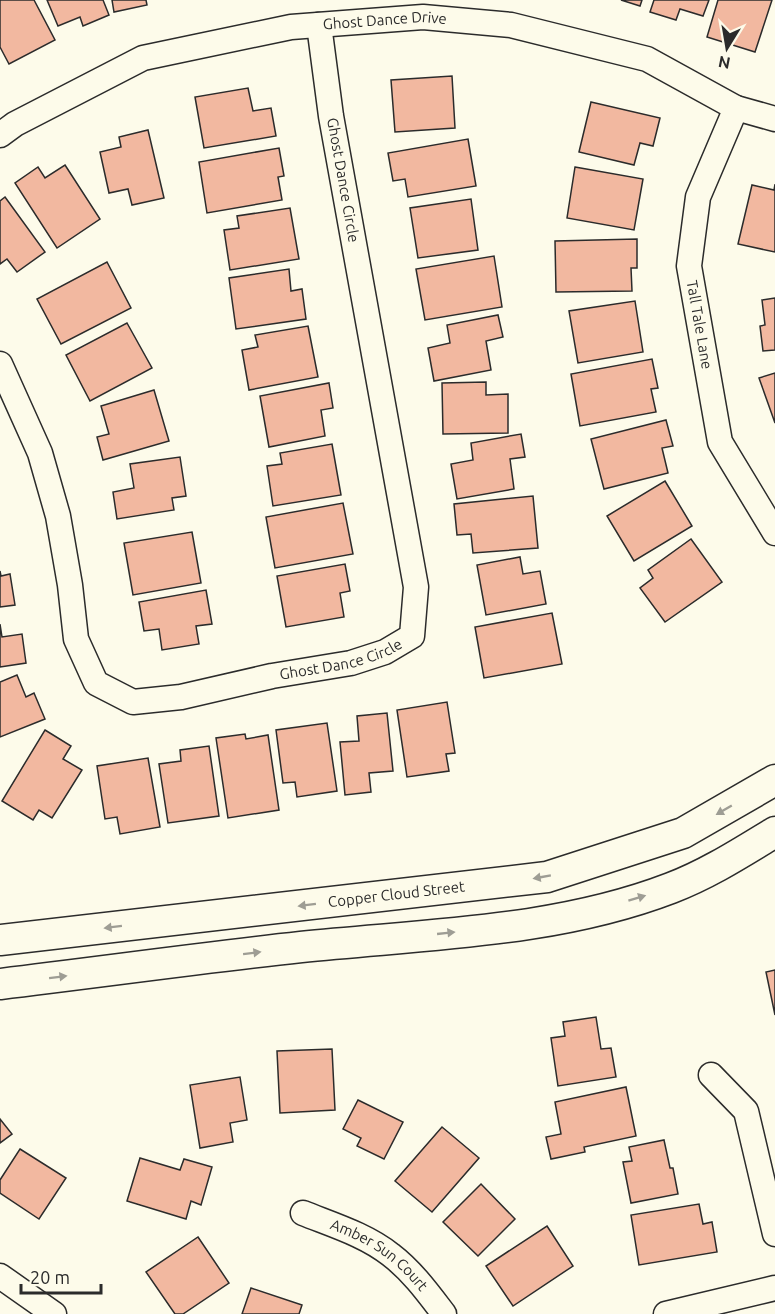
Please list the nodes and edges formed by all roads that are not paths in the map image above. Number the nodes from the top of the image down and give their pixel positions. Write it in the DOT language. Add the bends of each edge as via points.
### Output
graph roads {
  1 [pos="319,25"];
  2 [pos="736,108"];
  3 [pos="775,119"];
  4 [pos="0,135"];
  5 [pos="0,364"];
  6 [pos="775,533"];
  7 [pos="775,780"];
  8 [pos="775,832"];
  9 [pos="0,940"];
  10 [pos="0,984"];
  11 [pos="711,1075"];
  12 [pos="303,1213"];
  13 [pos="775,1234"];
  14 [pos="0,1276"];
  15 [pos="775,1287"];
  16 [pos="54,1314"];
  17 [pos="444,1314"];
  18 [pos="666,1314"];
  1 -- 2 [label="street, Ghost Dance Drive" via="423,18 510,25 647,59"];
  1 -- 4 [label="street, Ghost Dance Drive" via="291,27 143,58"];
  1 -- 5 [label="street, Ghost Dance Circle" via="331,116 416,587 412,636 385,652 351,663 181,697 133,702 96,683 76,639 58,516 40,453"];
  2 -- 3 [label="street, Ghost Dance Drive"];
  2 -- 6 [label="street, Tall Tale Lane" via="698,197 689,266 720,442"];
  7 -- 9 [label="street, Copper Cloud Street, one-way" via="683,833 547,877"];
  10 -- 8 [label="street, one-way" via="553,921 672,888"];
  11 -- 13 [label="street" via="746,1111"];
  12 -- 17 [label="street, Amber Sun Court" via="354,1233 391,1255 424,1287"];
  14 -- 16 [label="street"];
  15 -- 18 [label="street"];
}
